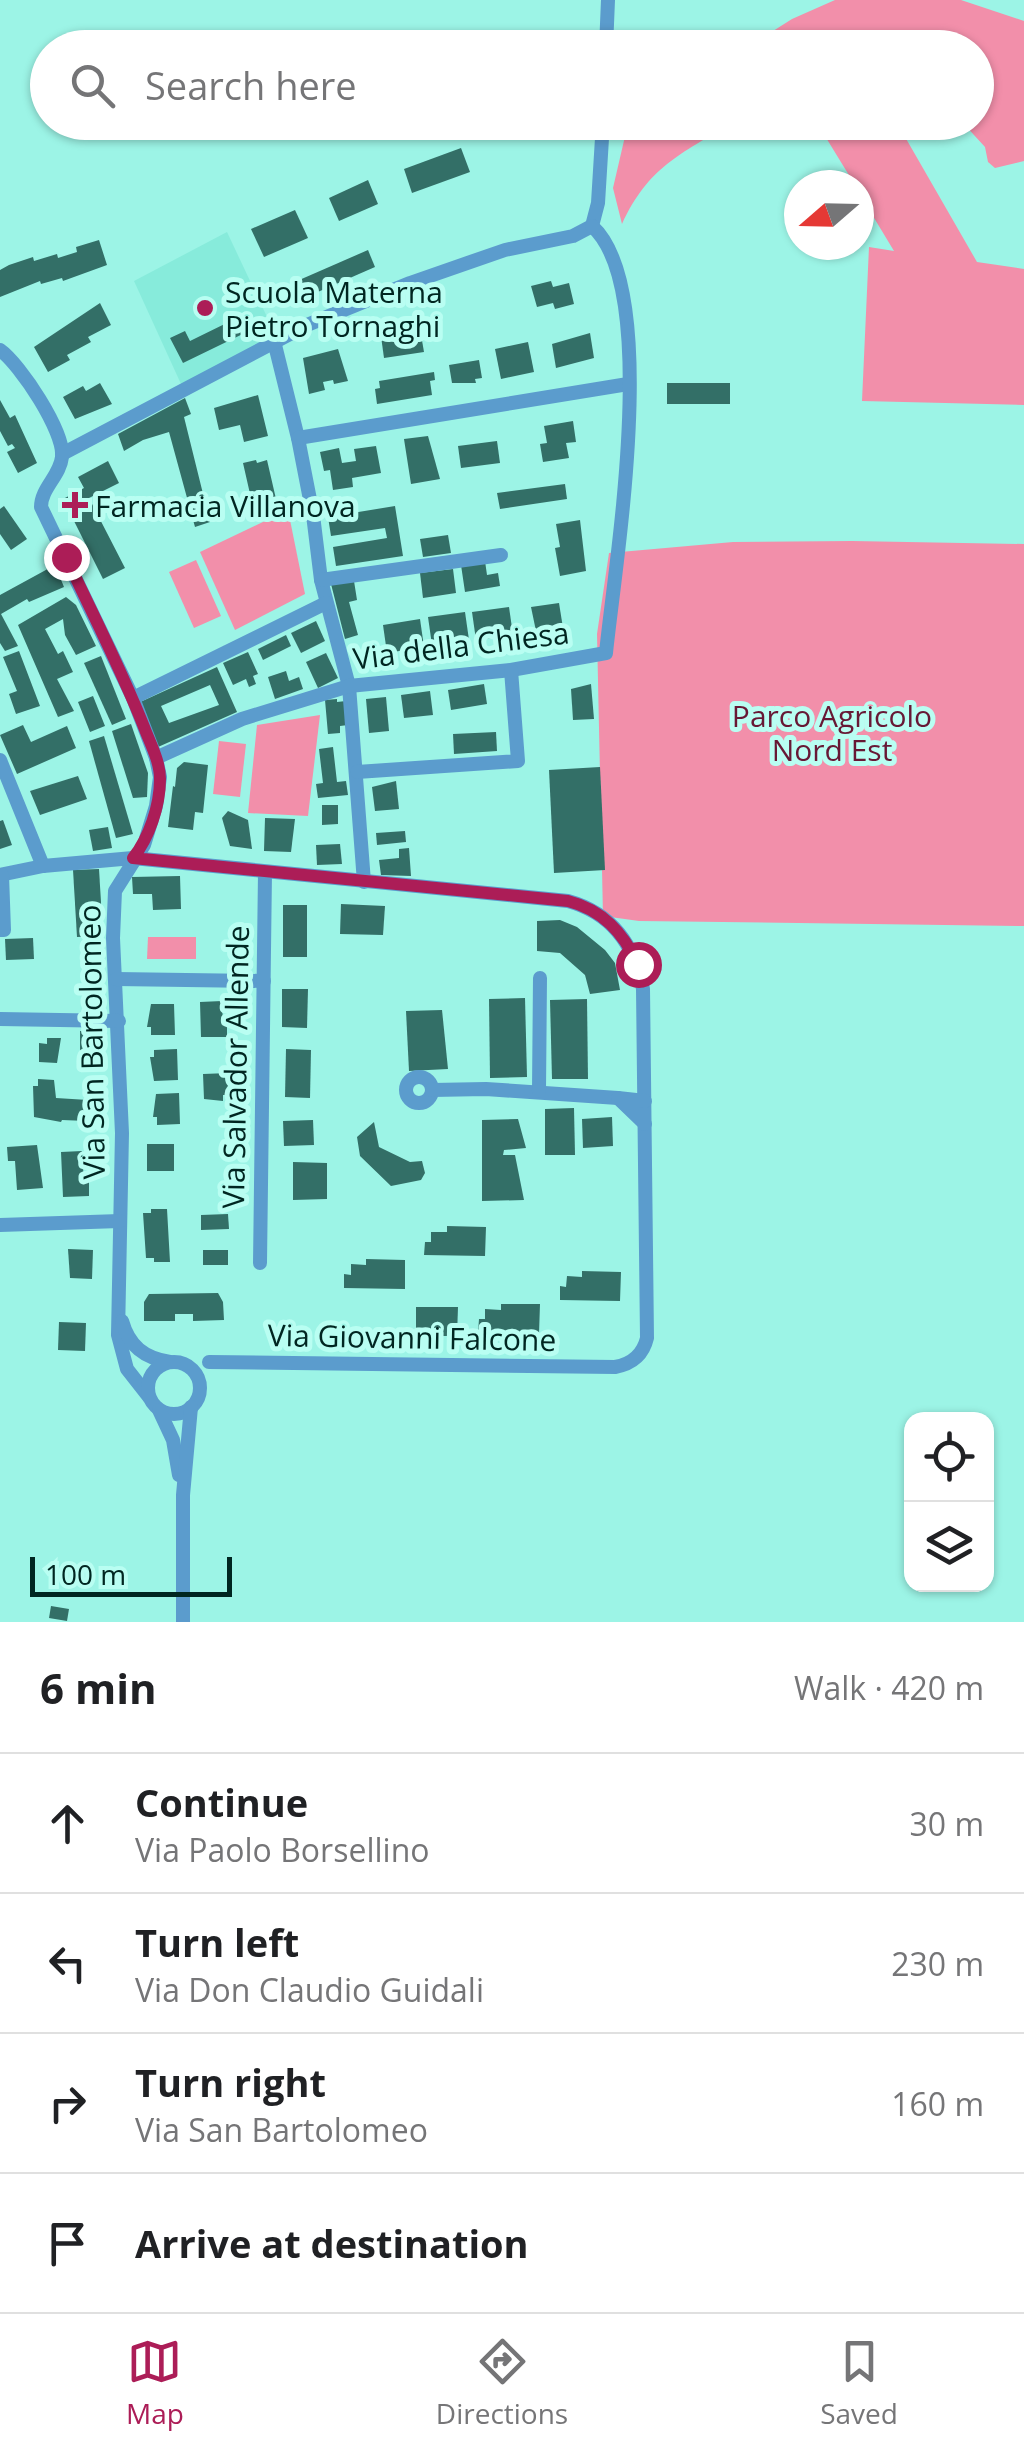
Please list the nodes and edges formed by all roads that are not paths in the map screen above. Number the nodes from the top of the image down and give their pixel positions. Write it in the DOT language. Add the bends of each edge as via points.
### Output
graph roads {
  1 [pos="608,0"];
  2 [pos="607,30"];
  3 [pos="602,140"];
  4 [pos="592,226"];
  5 [pos="274,340"];
  6 [pos="0,350"];
  7 [pos="628,384"];
  8 [pos="298,438"];
  9 [pos="62,454"];
  10 [pos="501,555"];
  11 [pos="321,580"];
  12 [pos="326,603"];
  13 [pos="511,670"];
  14 [pos="349,686"];
  15 [pos="132,698"];
  16 [pos="156,758"];
  17 [pos="0,760"];
  18 [pos="358,772"];
  19 [pos="133,858"];
  20 [pos="44,866"];
  21 [pos="265,872"];
  22 [pos="1,875"];
  23 [pos="364,882"];
  24 [pos="0,930"];
  25 [pos="540,978"];
  26 [pos="116,979"];
  27 [pos="264,981"];
  28 [pos="0,1019"];
  29 [pos="119,1021"];
  30 [pos="432,1090"];
  31 [pos="539,1091"];
  32 [pos="618,1098"];
  33 [pos="644,1101"];
  34 [pos="645,1124"];
  35 [pos="120,1221"];
  36 [pos="0,1225"];
  37 [pos="260,1262"];
  38 [pos="119,1311"];
  39 [pos="174,1362"];
  40 [pos="209,1362"];
  41 [pos="197,1378"];
  42 [pos="154,1403"];
  43 [pos="191,1407"];
  44 [pos="183,1495"];
  45 [pos="182,1622"];
  1 -- 2 [label="street"];
  3 -- 4 [label="street"];
  4 -- 5 [label="street" via="410,284"];
  4 -- 7 [label="street" via="610,249 620,280"];
  5 -- 8 [label="street"];
  5 -- 9 [label="street"];
  6 -- 9 [label="street" via="53,424"];
  7 -- 8 [label="street"];
  7 -- 13 [label="street, Via della Chiesa" via="628,465 606,653"];
  8 -- 11 [label="street"];
  9 -- 15 [label="street, Via San Bartolomeo" via="42,511"];
  10 -- 11 [label="street"];
  11 -- 12 [label="street"];
  12 -- 14 [label="street"];
  12 -- 15 [label="street"];
  13 -- 14 [label="street, Via della Chiesa"];
  13 -- 18 [label="street" via="518,761"];
  14 -- 16 [label="street, Via della Chiesa" via="242,719"];
  14 -- 18 [label="street"];
  15 -- 16 [label="street, Via San Bartolomeo"];
  16 -- 19 [label="street, Via San Bartolomeo" via="156,806"];
  17 -- 20 [label="street"];
  18 -- 23 [label="street"];
  19 -- 20 [label="street"];
  19 -- 21 [label="street"];
  19 -- 26 [label="street, Via San Bartolomeo" via="115,891"];
  20 -- 22 [label="street"];
  21 -- 23 [label="street"];
  21 -- 27 [label="street, Via Salvador Allende"];
  22 -- 24 [label="street"];
  23 -- 33 [label="street" via="568,901 600,913 638,964"];
  25 -- 31 [label="street"];
  26 -- 27 [label="street"];
  26 -- 29 [label="street, Via San Bartolomeo"];
  27 -- 37 [label="street, Via Salvador Allende"];
  28 -- 29 [label="street"];
  29 -- 35 [label="street, Via San Bartolomeo"];
  30 -- 31 [label="street"];
  31 -- 32 [label="street"];
  32 -- 33 [label="street"];
  32 -- 34 [label="street"];
  33 -- 34 [label="street"];
  34 -- 40 [label="street, Via Giovanni Falcone" via="647,1338 627,1364"];
  35 -- 36 [label="street"];
  35 -- 38 [label="street, Via San Bartolomeo"];
  38 -- 39 [label="street, Via San Bartolomeo" via="135,1348"];
  38 -- 42 [label="street, Via San Bartolomeo" via="122,1359"];
  39 -- 40 [label="street, Via Giovanni Falcone"];
  39 -- 41 [label="street, Via San Bartolomeo"];
  39 -- 42 [label="street" via="150,1376"];
  40 -- 41 [label="street"];
  41 -- 43 [label="street"];
  42 -- 43 [label="street" via="175,1414"];
  42 -- 44 [label="street, Via San Bartolomeo" via="173,1440"];
  43 -- 44 [label="street"];
  44 -- 45 [label="street"];
}
